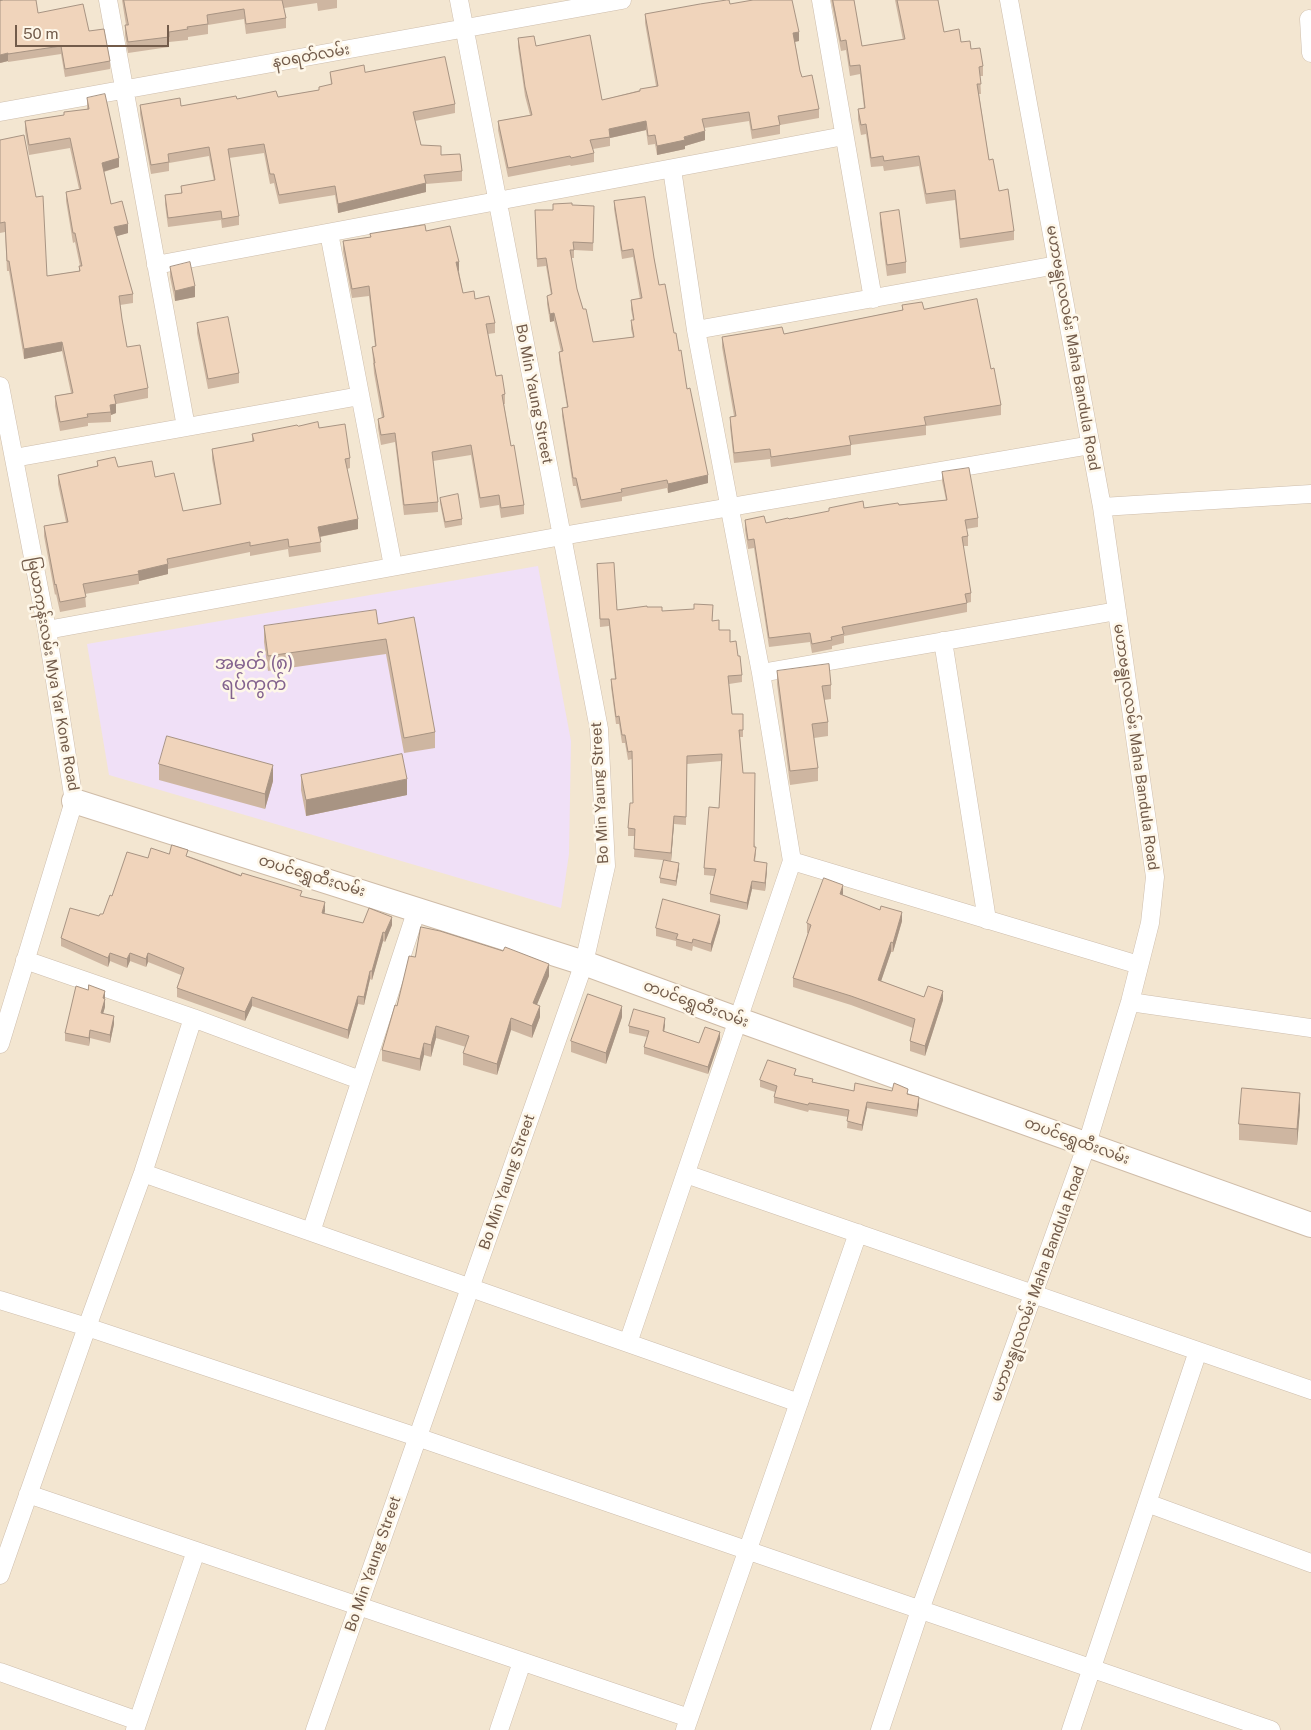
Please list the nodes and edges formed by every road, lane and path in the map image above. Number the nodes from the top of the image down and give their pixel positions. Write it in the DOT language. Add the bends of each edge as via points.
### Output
graph roads {
  1 [pos="108,0"];
  2 [pos="459,0"];
  3 [pos="622,0"];
  4 [pos="821,0"];
  5 [pos="1009,0"];
  6 [pos="1309,19"];
  7 [pos="464,28"];
  8 [pos="1311,53"];
  9 [pos="124,90"];
  10 [pos="0,112"];
  11 [pos="844,136"];
  12 [pos="672,169"];
  13 [pos="496,201"];
  14 [pos="329,232"];
  15 [pos="156,265"];
  16 [pos="1057,266"];
  17 [pos="873,299"];
  18 [pos="696,330"];
  19 [pos="0,386"];
  20 [pos="360,396"];
  21 [pos="186,427"];
  22 [pos="1091,444"];
  23 [pos="14,458"];
  24 [pos="1311,494"];
  25 [pos="1102,507"];
  26 [pos="730,508"];
  27 [pos="562,536"];
  28 [pos="393,566"];
  29 [pos="1117,611"];
  30 [pos="47,630"];
  31 [pos="943,641"];
  32 [pos="761,672"];
  33 [pos="74,801"];
  34 [pos="792,861"];
  35 [pos="418,909"];
  36 [pos="987,920"];
  37 [pos="25,960"];
  38 [pos="584,964"];
  39 [pos="1139,965"];
  40 [pos="1130,1002"];
  41 [pos="193,1018"];
  42 [pos="739,1020"];
  43 [pos="1311,1028"];
  44 [pos="0,1044"];
  45 [pos="360,1080"];
  46 [pos="1087,1144"];
  47 [pos="143,1173"];
  48 [pos="686,1174"];
  49 [pos="1311,1225"];
  50 [pos="311,1232"];
  51 [pos="858,1233"];
  52 [pos="470,1288"];
  53 [pos="1035,1295"];
  54 [pos="0,1300"];
  55 [pos="87,1327"];
  56 [pos="628,1343"];
  57 [pos="1198,1351"];
  58 [pos="1311,1390"];
  59 [pos="799,1403"];
  60 [pos="417,1437"];
  61 [pos="28,1494"];
  62 [pos="1147,1504"];
  63 [pos="196,1550"];
  64 [pos="747,1551"];
  65 [pos="1311,1563"];
  66 [pos="0,1574"];
  67 [pos="358,1606"];
  68 [pos="920,1610"];
  69 [pos="522,1662"];
  70 [pos="1092,1669"];
  71 [pos="0,1672"];
  72 [pos="687,1724"];
  73 [pos="136,1725"];
  74 [pos="315,1730"];
  75 [pos="498,1730"];
  76 [pos="880,1730"];
  77 [pos="1071,1730"];
  78 [pos="1271,1730"];
  1 -- 9 [label="street"];
  2 -- 7 [label="street, Bo Min Yaung Street"];
  3 -- 7 [label="street, နဝရတ်လမ်း"];
  4 -- 11 [label="street"];
  5 -- 16 [label="street, မဟာဗန္ဓုလလမ်း Maha Bandula Road"];
  6 -- 8 [label="street"];
  7 -- 9 [label="street, နဝရတ်လမ်း"];
  7 -- 13 [label="street, Bo Min Yaung Street"];
  9 -- 10 [label="street, နဝရတ်လမ်း"];
  9 -- 15 [label="street"];
  11 -- 12 [label="street"];
  11 -- 17 [label="street"];
  12 -- 13 [label="street"];
  12 -- 18 [label="street"];
  13 -- 14 [label="street"];
  13 -- 27 [label="street, Bo Min Yaung Street"];
  14 -- 15 [label="street"];
  14 -- 20 [label="street"];
  15 -- 21 [label="street"];
  16 -- 17 [label="street"];
  16 -- 22 [label="street, မဟာဗန္ဓုလလမ်း Maha Bandula Road"];
  17 -- 18 [label="street"];
  18 -- 26 [label="street"];
  19 -- 23 [label="street, မြယာကုန်းလမ်း Mya Yar Kone Road"];
  20 -- 21 [label="street"];
  20 -- 28 [label="street"];
  21 -- 23 [label="street"];
  22 -- 25 [label="street, မဟာဗန္ဓုလလမ်း Maha Bandula Road"];
  22 -- 26 [label="street"];
  23 -- 30 [label="street, မြယာကုန်းလမ်း Mya Yar Kone Road"];
  24 -- 25 [label="street"];
  25 -- 29 [label="street, မဟာဗန္ဓုလလမ်း Maha Bandula Road"];
  26 -- 27 [label="street"];
  26 -- 32 [label="street"];
  27 -- 28 [label="street"];
  27 -- 38 [label="street, Bo Min Yaung Street" via="599,730 606,866"];
  28 -- 30 [label="street"];
  29 -- 31 [label="street"];
  29 -- 39 [label="street, မဟာဗန္ဓုလလမ်း Maha Bandula Road" via="1154,877 1150,923"];
  30 -- 33 [label="street, မြယာကုန်းလမ်း Mya Yar Kone Road"];
  31 -- 32 [label="street"];
  31 -- 36 [label="street"];
  32 -- 34 [label="street"];
  33 -- 35 [label="street, တပင်ရွှေထီးလမ်း"];
  33 -- 37 [label="street, မြယာကုန်းလမ်း Mya Yar Kone Road"];
  34 -- 36 [label="street"];
  34 -- 42 [label="street"];
  35 -- 38 [label="street, တပင်ရွှေထီးလမ်း"];
  35 -- 45 [label="street"];
  36 -- 39 [label="street"];
  37 -- 41 [label="street"];
  37 -- 44 [label="street, မြယာကုန်းလမ်း Mya Yar Kone Road"];
  38 -- 42 [label="street, တပင်ရွှေထီးလမ်း"];
  38 -- 52 [label="street, Bo Min Yaung Street"];
  39 -- 40 [label="street, မဟာဗန္ဓုလလမ်း Maha Bandula Road"];
  40 -- 43 [label="street"];
  40 -- 46 [label="street, မဟာဗန္ဓုလလမ်း Maha Bandula Road"];
  41 -- 45 [label="street"];
  41 -- 47 [label="street"];
  42 -- 46 [label="street, တပင်ရွှေထီးလမ်း"];
  42 -- 48 [label="street"];
  45 -- 50 [label="street"];
  46 -- 49 [label="street, တပင်ရွှေထီးလမ်း"];
  46 -- 53 [label="street, မဟာဗန္ဓုလလမ်း Maha Bandula Road"];
  47 -- 50 [label="street"];
  47 -- 55 [label="street"];
  48 -- 51 [label="street"];
  48 -- 56 [label="street"];
  50 -- 52 [label="street"];
  51 -- 53 [label="street"];
  51 -- 59 [label="street"];
  52 -- 56 [label="street"];
  52 -- 60 [label="street, Bo Min Yaung Street"];
  53 -- 57 [label="street"];
  53 -- 68 [label="street, မဟာဗန္ဓုလလမ်း Maha Bandula Road"];
  54 -- 55 [label="street"];
  55 -- 60 [label="street"];
  55 -- 61 [label="street"];
  56 -- 59 [label="street"];
  57 -- 58 [label="street"];
  57 -- 62 [label="street"];
  59 -- 64 [label="street"];
  60 -- 64 [label="street"];
  60 -- 67 [label="street, Bo Min Yaung Street"];
  61 -- 63 [label="street"];
  61 -- 66 [label="street"];
  62 -- 65 [label="street"];
  62 -- 70 [label="street"];
  63 -- 67 [label="street"];
  63 -- 73 [label="street"];
  64 -- 68 [label="street"];
  64 -- 72 [label="street"];
  67 -- 69 [label="street"];
  67 -- 74 [label="street, Bo Min Yaung Street"];
  68 -- 70 [label="street"];
  68 -- 76 [label="street, မဟာဗန္ဓုလလမ်း Maha Bandula Road"];
  69 -- 72 [label="street"];
  69 -- 75 [label="street"];
  70 -- 77 [label="street"];
  70 -- 78 [label="street"];
  71 -- 73 [label="street"];
}
